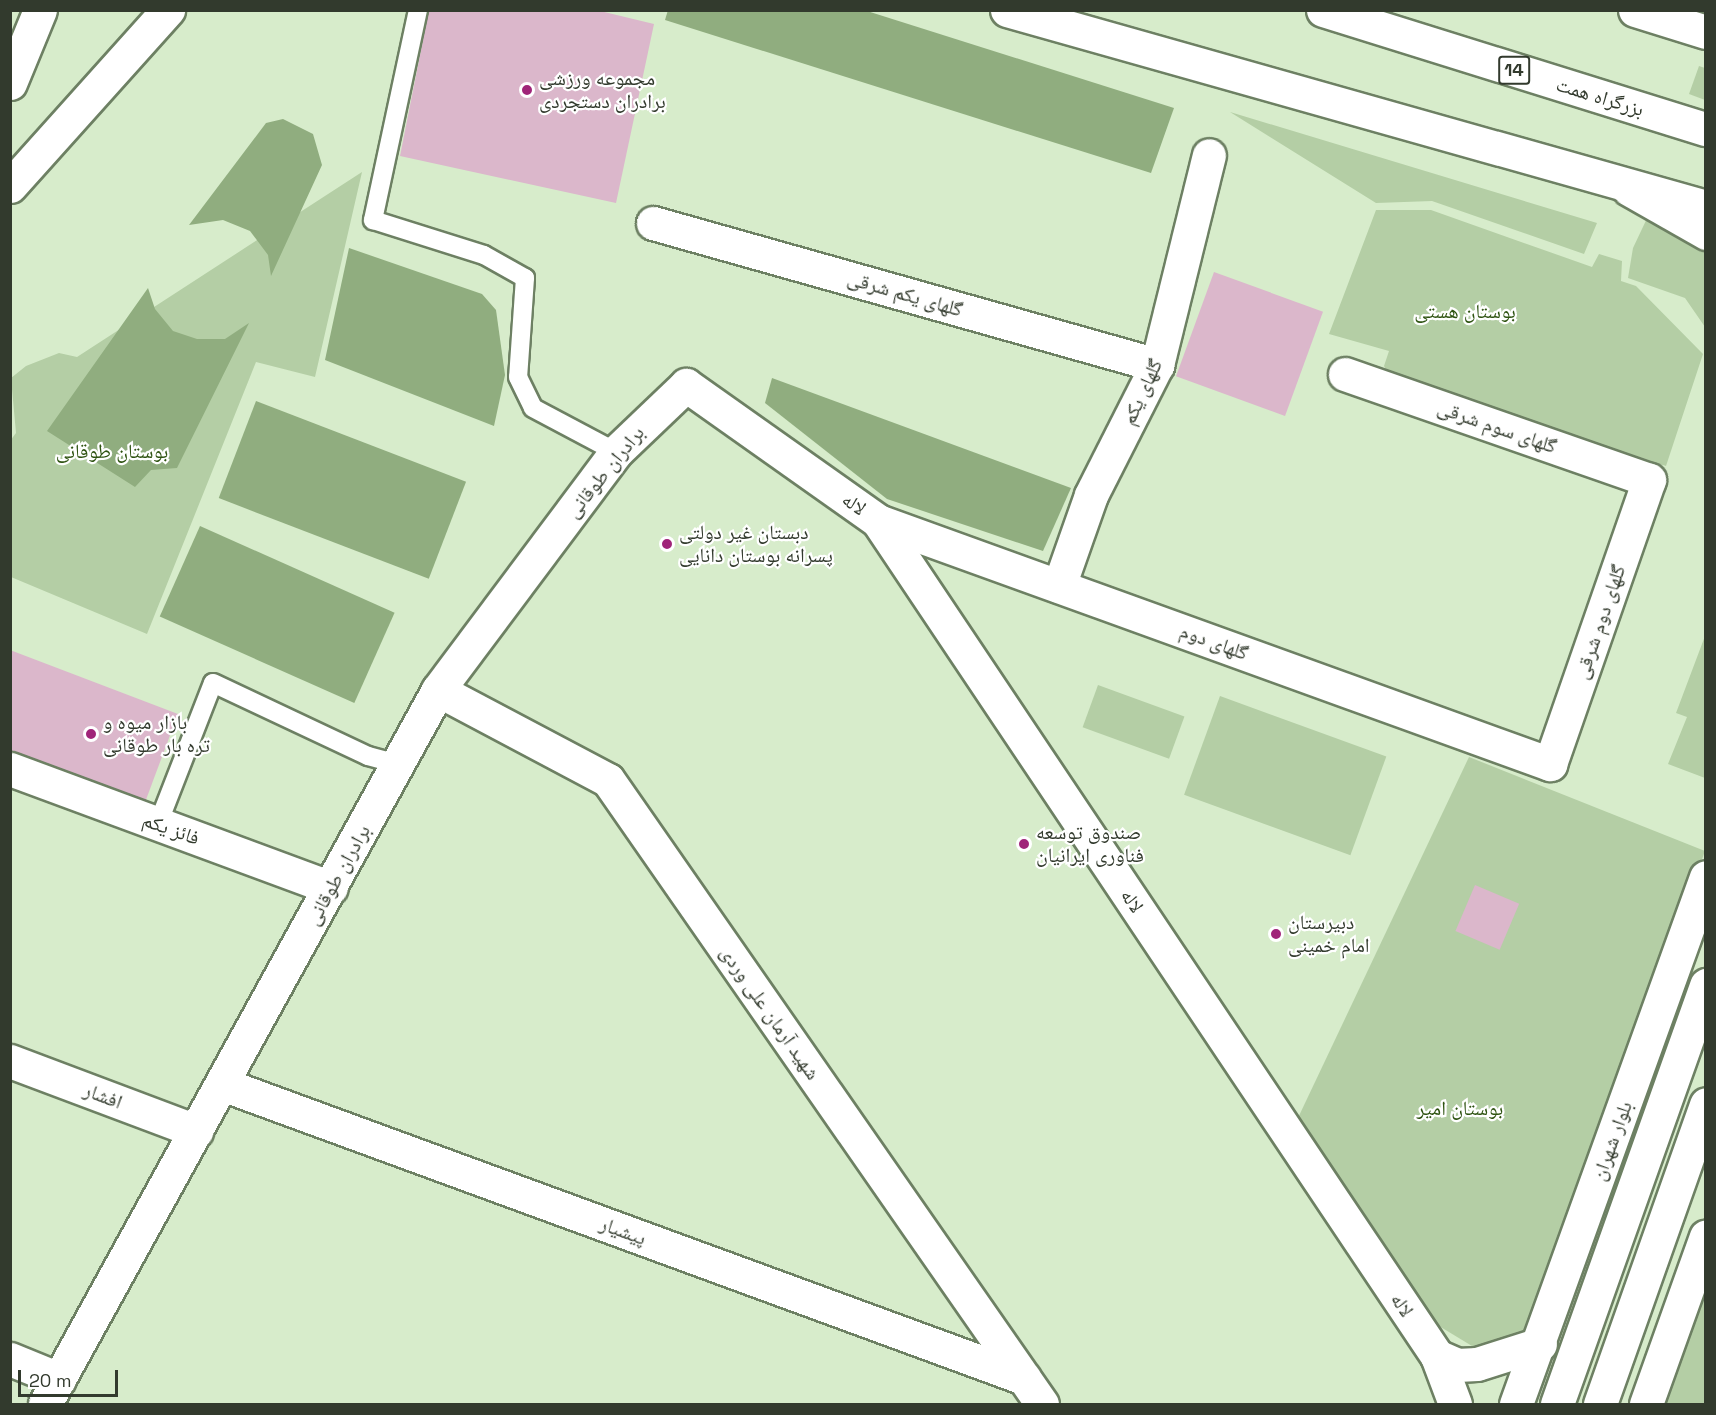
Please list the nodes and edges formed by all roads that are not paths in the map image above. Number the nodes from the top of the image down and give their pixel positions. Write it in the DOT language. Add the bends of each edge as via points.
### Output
graph roads {
  1 [pos="40,10"];
  2 [pos="168,10"];
  3 [pos="418,10"];
  4 [pos="1007,10"];
  5 [pos="1323,10"];
  6 [pos="1635,10"];
  7 [pos="1706,32"];
  8 [pos="10,83"];
  9 [pos="1706,129"];
  10 [pos="1209,155"];
  11 [pos="1612,179"];
  12 [pos="10,186"];
  13 [pos="1706,207"];
  14 [pos="653,222"];
  15 [pos="1706,233"];
  16 [pos="1158,364"];
  17 [pos="1345,374"];
  18 [pos="686,385"];
  19 [pos="616,452"];
  20 [pos="1649,480"];
  21 [pos="878,521"];
  22 [pos="1059,586"];
  23 [pos="438,690"];
  24 [pos="398,764"];
  25 [pos="1550,764"];
  26 [pos="10,769"];
  27 [pos="158,824"];
  28 [pos="1706,877"];
  29 [pos="331,888"];
  30 [pos="1706,985"];
  31 [pos="10,1061"];
  32 [pos="222,1084"];
  33 [pos="1706,1104"];
  34 [pos="196,1131"];
  35 [pos="1706,1236"];
  36 [pos="1540,1344"];
  37 [pos="1437,1356"];
  38 [pos="10,1359"];
  39 [pos="1024,1378"];
  40 [pos="52,1392"];
  41 [pos="1042,1404"];
  42 [pos="1455,1404"];
  43 [pos="1516,1404"];
  44 [pos="1557,1404"];
  45 [pos="1600,1404"];
  46 [pos="1646,1404"];
  1 -- 8 [label="main road"];
  2 -- 12 [label="main road"];
  3 -- 19 [label="lane" via="373,220 484,255 525,278 518,377 533,408"];
  4 -- 11 [label="main road"];
  5 -- 9 [label="main road, بزرگراه همت / 14"];
  6 -- 7 [label="main road"];
  10 -- 16 [label="main road, گلهای یکم"];
  11 -- 13 [label="main road"];
  11 -- 15 [label="main road"];
  14 -- 16 [label="main road, گلهای یکم شرقی"];
  16 -- 22 [label="main road, گلهای یکم" via="1091,495"];
  17 -- 20 [label="main road, گلهای سوم شرقی"];
  18 -- 19 [label="main road, برادران طوقانی"];
  18 -- 21 [label="main road, لاله"];
  19 -- 23 [label="main road, برادران طوقانی"];
  20 -- 25 [label="main road, گلهای دوم شرقی"];
  21 -- 22 [label="main road, گلهای دوم"];
  21 -- 37 [label="main road, لاله"];
  22 -- 25 [label="main road, گلهای دوم"];
  23 -- 24 [label="main road, برادران طوقانی"];
  23 -- 39 [label="main road, شهید آرمان علی وردی" via="608,780"];
  24 -- 27 [label="lane" via="368,756 213,683"];
  24 -- 29 [label="main road, برادران طوقانی"];
  26 -- 27 [label="main road, فائز یکم"];
  27 -- 29 [label="main road, فائز یکم"];
  28 -- 36 [label="main road, بلوار شهران"];
  29 -- 32 [label="main road, برادران طوقانی"];
  30 -- 44 [label="main road, بلوار شهران"];
  31 -- 34 [label="main road, افشار"];
  32 -- 34 [label="main road, برادران طوقانی"];
  32 -- 39 [label="main road, پیشیار"];
  33 -- 45 [label="main road"];
  34 -- 40 [label="main road, برادران طوقانی"];
  35 -- 46 [label="main road"];
  36 -- 37 [label="main road" via="1477,1364 1457,1365"];
  36 -- 43 [label="main road, بلوار شهران"];
  37 -- 42 [label="main road, لاله"];
  38 -- 40 [label="main road"];
  39 -- 41 [label="main road, شهید آرمان علی وردی"];
}
